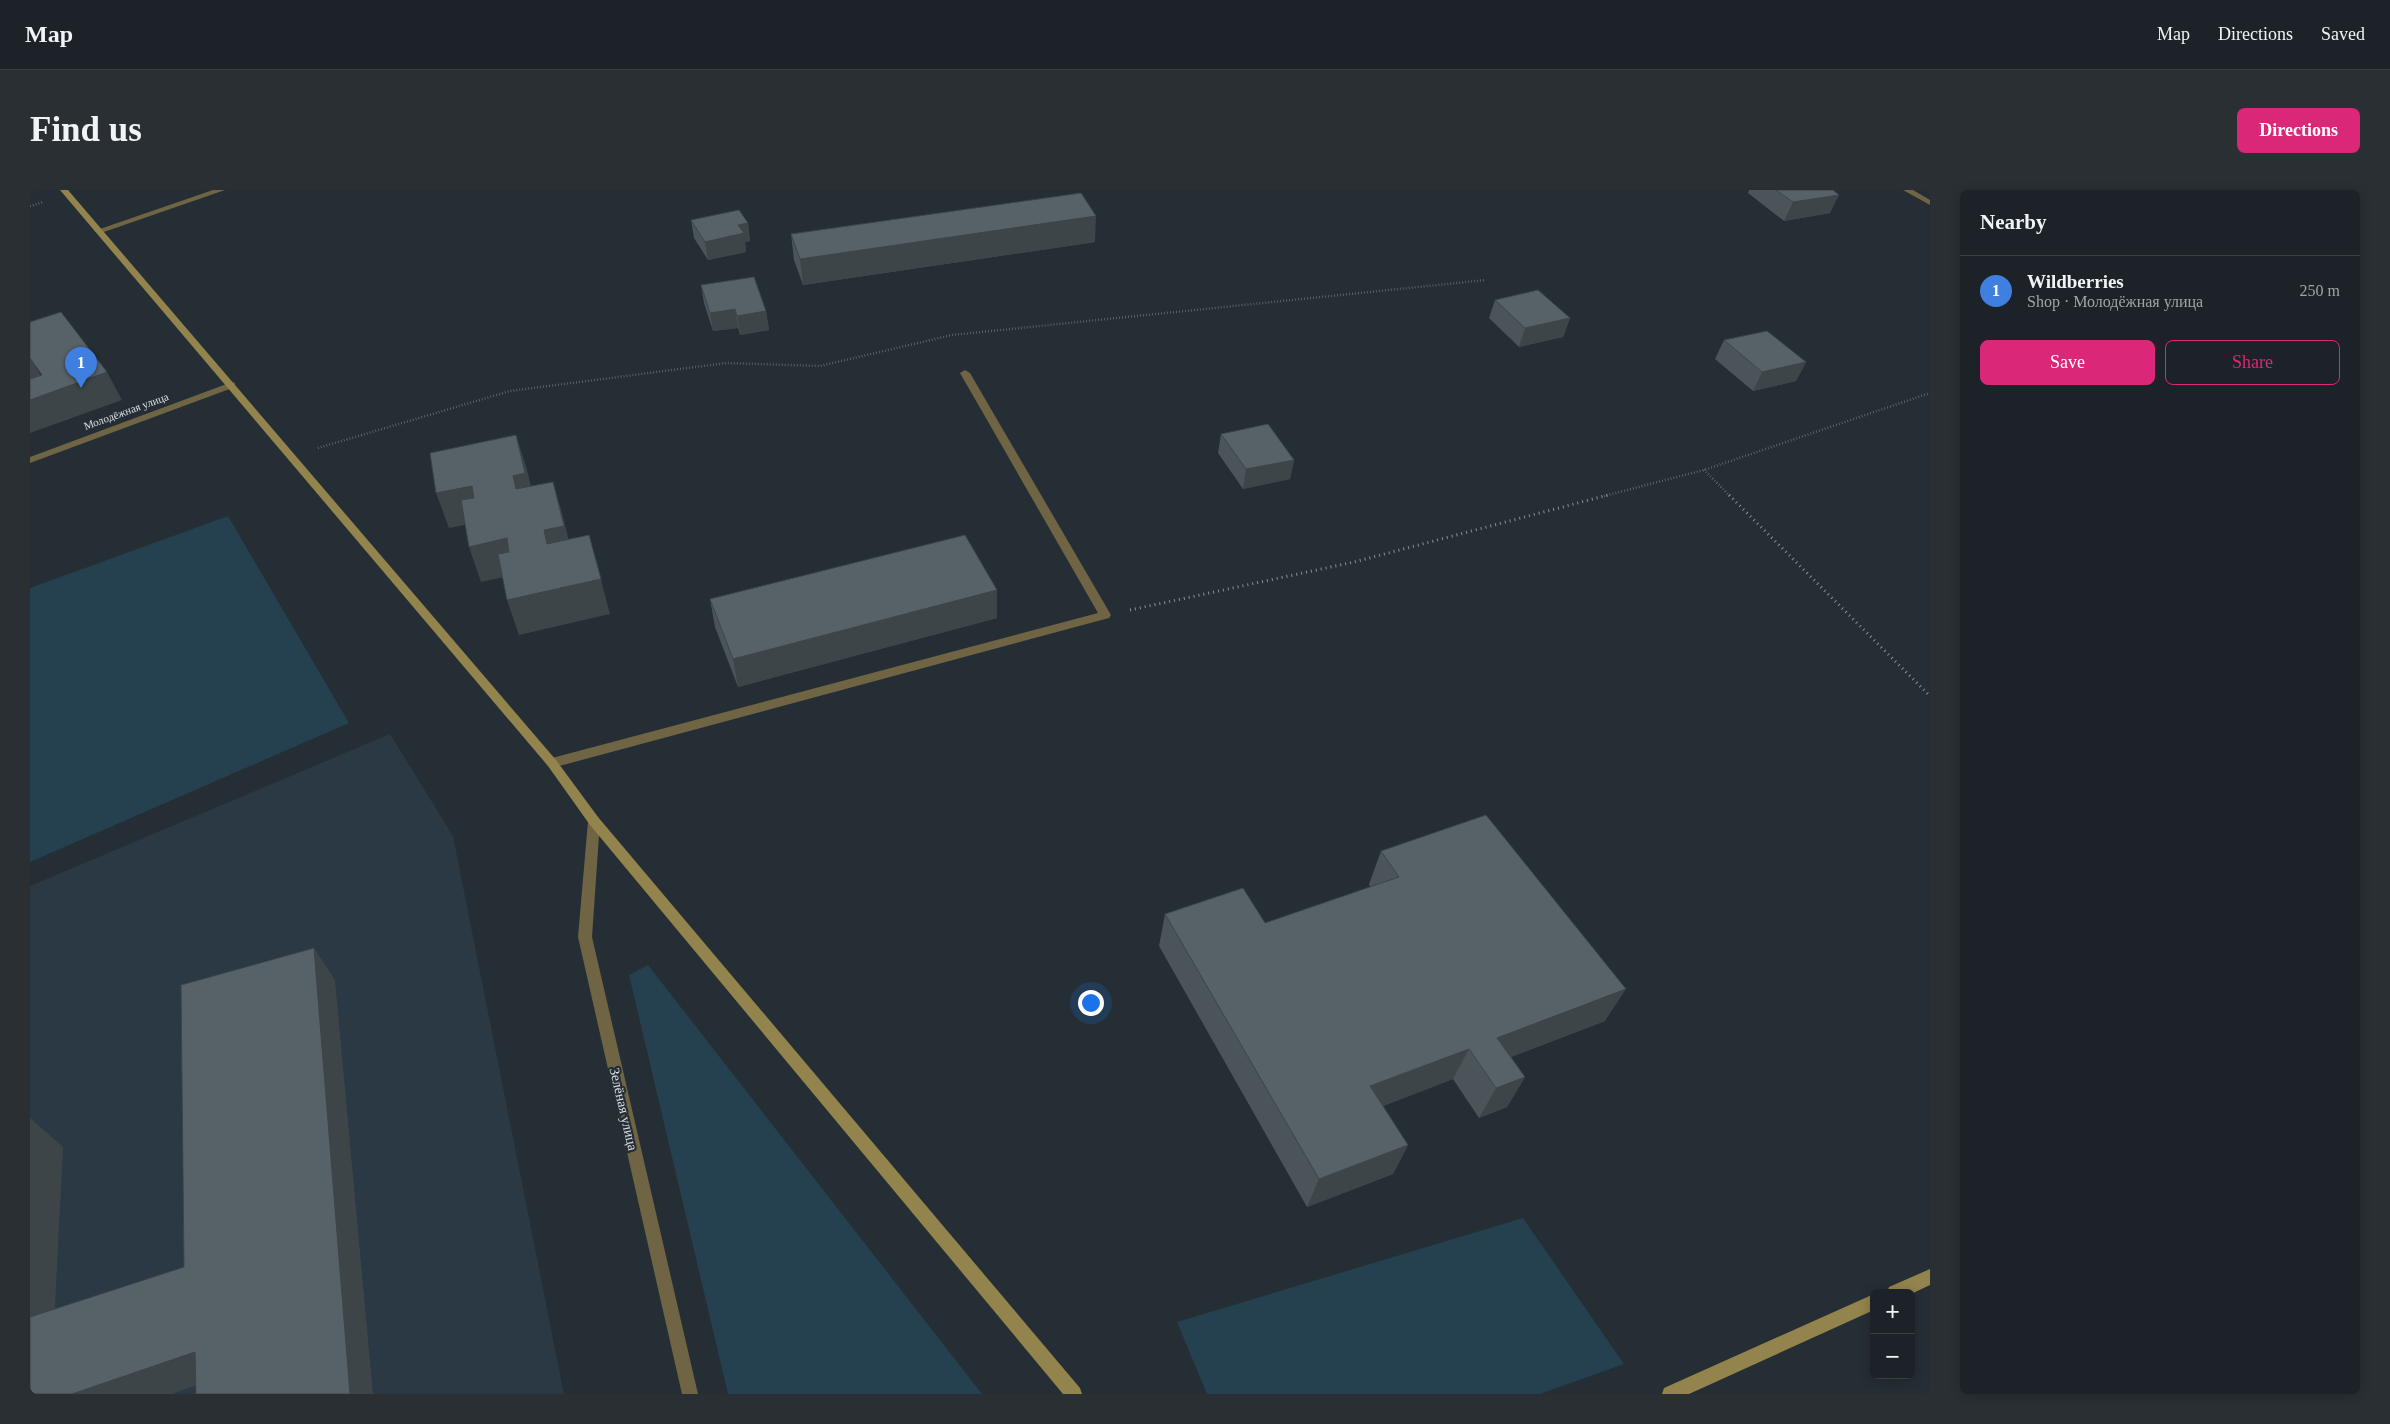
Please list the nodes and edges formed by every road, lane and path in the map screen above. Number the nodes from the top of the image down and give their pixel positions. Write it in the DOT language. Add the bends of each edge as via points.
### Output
graph roads {
  1 [pos="64,190"];
  2 [pos="221,190"];
  3 [pos="1907,190"];
  4 [pos="1930,203"];
  5 [pos="98,231"];
  6 [pos="1486,280"];
  7 [pos="965,373"];
  8 [pos="232,385"];
  9 [pos="1930,393"];
  10 [pos="292,456"];
  11 [pos="30,460"];
  12 [pos="1704,470"];
  13 [pos="1105,615"];
  14 [pos="1930,696"];
  15 [pos="552,763"];
  16 [pos="594,821"];
  17 [pos="1930,1277"];
  18 [pos="1903,1289"];
  19 [pos="1870,1304"];
  20 [pos="690,1394"];
  21 [pos="1074,1394"];
  22 [pos="1670,1394"];
  1 -- 5 [label="main road"];
  2 -- 5 [label="street"];
  3 -- 4 [label="street"];
  5 -- 8 [label="main road"];
  6 -- 10 [label="path" via="952,335 820,366 726,363 510,391"];
  7 -- 13 [label="street"];
  8 -- 10 [label="main road"];
  8 -- 11 [label="street, Молодёжная улица"];
  9 -- 12 [label="path"];
  10 -- 15 [label="main road"];
  12 -- 13 [label="path" via="1354,562"];
  12 -- 14 [label="path"];
  13 -- 15 [label="street"];
  15 -- 16 [label="main road"];
  16 -- 20 [label="street, Зелёная улица" via="585,937"];
  16 -- 21 [label="main road"];
  17 -- 18 [label="main road"];
  19 -- 22 [label="main road"];
}
